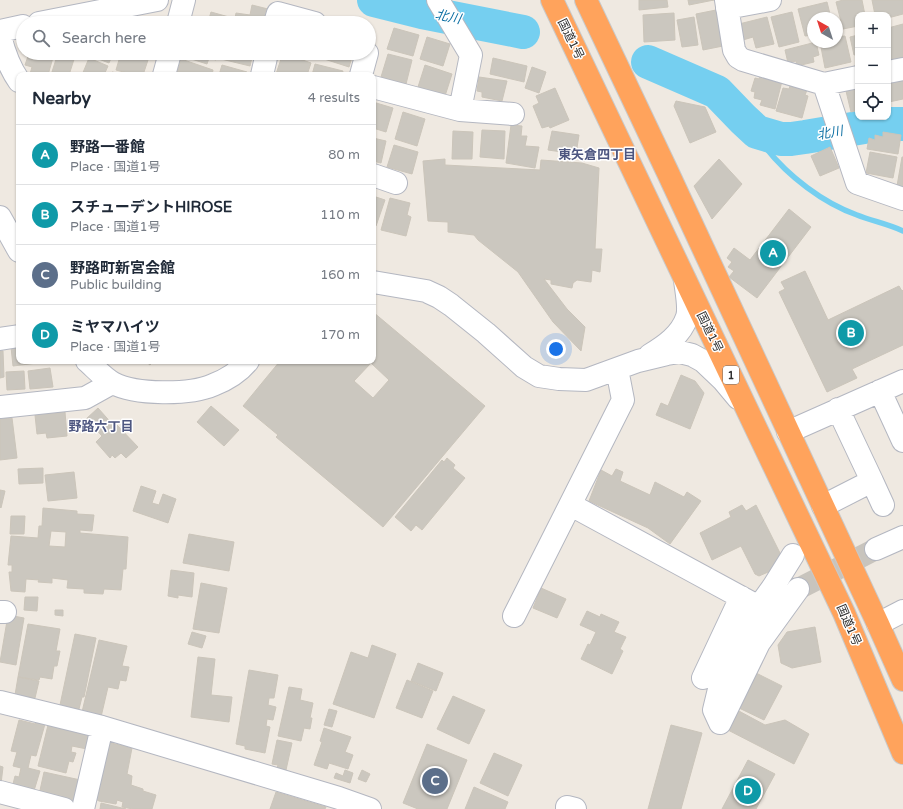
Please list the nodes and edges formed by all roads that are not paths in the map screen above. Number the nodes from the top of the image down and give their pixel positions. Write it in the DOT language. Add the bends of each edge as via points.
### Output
graph roads {
  1 [pos="157,0"];
  2 [pos="184,0"];
  3 [pos="438,0"];
  4 [pos="552,0"];
  5 [pos="586,0"];
  6 [pos="770,0"];
  7 [pos="726,4"];
  8 [pos="75,16"];
  9 [pos="180,16"];
  10 [pos="277,16"];
  11 [pos="289,16"];
  12 [pos="16,28"];
  13 [pos="0,31"];
  14 [pos="0,36"];
  15 [pos="168,60"];
  16 [pos="265,60"];
  17 [pos="365,60"];
  18 [pos="903,69"];
  19 [pos="891,71"];
  20 [pos="165,72"];
  21 [pos="263,72"];
  22 [pos="362,72"];
  23 [pos="16,76"];
  24 [pos="855,78"];
  25 [pos="824,84"];
  26 [pos="376,88"];
  27 [pos="460,110"];
  28 [pos="513,114"];
  29 [pos="376,176"];
  30 [pos="396,183"];
  31 [pos="903,199"];
  32 [pos="0,217"];
  33 [pos="16,246"];
  34 [pos="685,279"];
  35 [pos="376,283"];
  36 [pos="16,336"];
  37 [pos="0,339"];
  38 [pos="638,361"];
  39 [pos="90,364"];
  40 [pos="244,364"];
  41 [pos="617,369"];
  42 [pos="903,380"];
  43 [pos="112,383"];
  44 [pos="880,391"];
  45 [pos="0,407"];
  46 [pos="747,408"];
  47 [pos="838,409"];
  48 [pos="788,432"];
  49 [pos="903,441"];
  50 [pos="872,481"];
  51 [pos="571,505"];
  52 [pos="883,505"];
  53 [pos="823,506"];
  54 [pos="903,537"];
  55 [pos="876,549"];
  56 [pos="793,555"];
  57 [pos="798,589"];
  58 [pos="750,602"];
  59 [pos="903,611"];
  60 [pos="514,616"];
  61 [pos="878,624"];
  62 [pos="703,678"];
  63 [pos="903,680"];
  64 [pos="0,702"];
  65 [pos="102,727"];
  66 [pos="903,754"];
  67 [pos="0,792"];
  68 [pos="340,803"];
  69 [pos="64,809"];
  70 [pos="84,809"];
  71 [pos="370,809"];
  72 [pos="567,809"];
  73 [pos="576,809"];
  1 -- 8 [label="street"];
  2 -- 9 [label="street"];
  3 -- 27 [label="street" via="471,55"];
  4 -- 34 [label="highway, 国道1号 / 1"];
  5 -- 48 [label="highway, 1"];
  6 -- 7 [label="street"];
  7 -- 25 [label="street" via="734,50 738,57"];
  10 -- 11 [label="street" via="278,13"];
  12 -- 13 [label="street"];
  14 -- 23 [label="street" via="3,51"];
  15 -- 20 [label="street"];
  16 -- 21 [label="street"];
  17 -- 22 [label="street"];
  18 -- 19 [label="street"];
  24 -- 25 [label="street"];
  25 -- 31 [label="street" via="857,183"];
  26 -- 27 [label="street"];
  27 -- 28 [label="street"];
  29 -- 30 [label="street"];
  32 -- 33 [label="street"];
  34 -- 38 [label="street" via="687,317 681,328 665,346"];
  34 -- 46 [label="highway, 国道1号 / 1"];
  35 -- 41 [label="street" via="426,291 439,297 486,333 524,367 539,376 586,380"];
  36 -- 37 [label="street"];
  38 -- 41 [label="street"];
  38 -- 46 [label="street" via="680,352 692,355 703,361 723,380"];
  39 -- 43 [label="street"];
  40 -- 43 [label="street" via="228,378 211,386 187,390 147,392 131,390"];
  41 -- 51 [label="street" via="623,400"];
  42 -- 44 [label="street"];
  43 -- 45 [label="street" via="85,398"];
  44 -- 47 [label="street"];
  44 -- 49 [label="street"];
  46 -- 66 [label="highway, 国道1号 / 1" via="844,613"];
  47 -- 48 [label="street"];
  47 -- 50 [label="street"];
  48 -- 53 [label="highway, 1"];
  50 -- 52 [label="street"];
  50 -- 53 [label="street"];
  51 -- 58 [label="street"];
  51 -- 60 [label="street"];
  53 -- 61 [label="highway, 1"];
  54 -- 55 [label="street"];
  56 -- 58 [label="street"];
  57 -- 58 [label="street" via="759,643 720,723 714,710 720,685 730,654 745,626"];
  58 -- 62 [label="street"];
  59 -- 61 [label="street"];
  61 -- 63 [label="highway, 1"];
  64 -- 65 [label="street"];
  65 -- 68 [label="street"];
  65 -- 70 [label="street"];
  67 -- 69 [label="street"];
  68 -- 71 [label="street"];
  72 -- 73 [label="street"];
}
